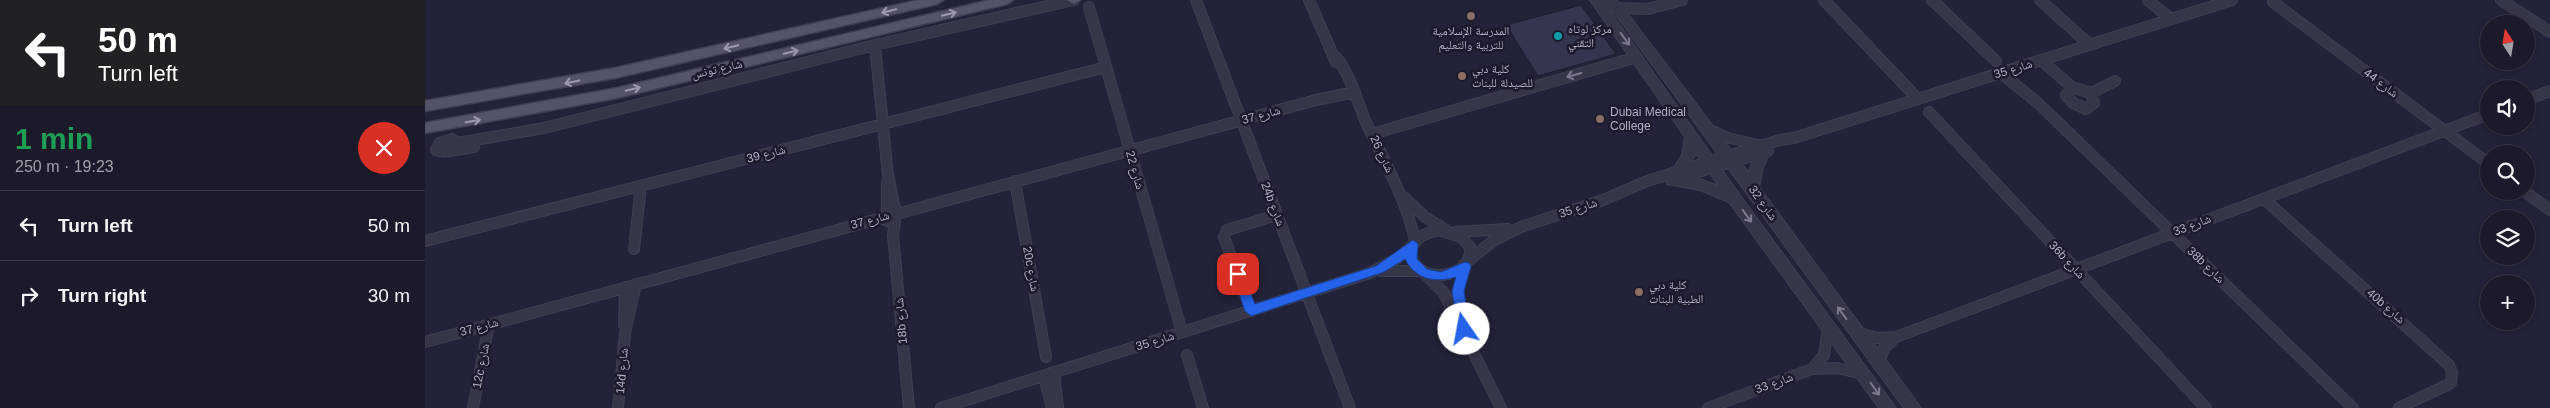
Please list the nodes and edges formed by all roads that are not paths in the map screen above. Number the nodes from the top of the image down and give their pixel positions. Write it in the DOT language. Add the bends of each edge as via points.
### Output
graph roads {
  1 [pos="937,0"];
  2 [pos="1007,0"];
  3 [pos="1074,0"];
  4 [pos="1196,0"];
  5 [pos="1309,0"];
  6 [pos="1596,0"];
  7 [pos="1682,0"];
  8 [pos="1824,0"];
  9 [pos="1932,0"];
  10 [pos="2040,0"];
  11 [pos="2148,0"];
  12 [pos="2232,0"];
  13 [pos="2501,0"];
  14 [pos="2273,2"];
  15 [pos="1613,4"];
  16 [pos="1089,7"];
  17 [pos="1648,9"];
  18 [pos="2171,19"];
  19 [pos="1630,27"];
  20 [pos="2550,32"];
  21 [pos="875,45"];
  22 [pos="2090,45"];
  23 [pos="1637,57"];
  24 [pos="2042,60"];
  25 [pos="1996,62"];
  26 [pos="1106,67"];
  27 [pos="2005,72"];
  28 [pos="1655,81"];
  29 [pos="2115,81"];
  30 [pos="2072,87"];
  31 [pos="1351,90"];
  32 [pos="2550,91"];
  33 [pos="2091,93"];
  34 [pos="2535,97"];
  35 [pos="1917,99"];
  36 [pos="425,106"];
  37 [pos="1929,112"];
  38 [pos="2480,117"];
  39 [pos="1241,120"];
  40 [pos="883,124"];
  41 [pos="1705,126"];
  42 [pos="425,128"];
  43 [pos="545,128"];
  44 [pos="2444,131"];
  45 [pos="1372,134"];
  46 [pos="1691,137"];
  47 [pos="1763,149"];
  48 [pos="1130,150"];
  49 [pos="2480,157"];
  50 [pos="1721,162"];
  51 [pos="1675,176"];
  52 [pos="1015,181"];
  53 [pos="641,186"];
  54 [pos="1752,188"];
  55 [pos="1399,191"];
  56 [pos="1734,198"];
  57 [pos="2263,199"];
  58 [pos="2535,199"];
  59 [pos="2550,210"];
  60 [pos="891,215"];
  61 [pos="1277,215"];
  62 [pos="1521,227"];
  63 [pos="1450,231"];
  64 [pos="2173,233"];
  65 [pos="1786,236"];
  66 [pos="425,241"];
  67 [pos="1414,243"];
  68 [pos="633,249"];
  69 [pos="1467,263"];
  70 [pos="2076,269"];
  71 [pos="1422,272"];
  72 [pos="1370,273"];
  73 [pos="630,286"];
  74 [pos="1307,293"];
  75 [pos="1251,311"];
  76 [pos="489,324"];
  77 [pos="1828,328"];
  78 [pos="1464,329"];
  79 [pos="1855,331"];
  80 [pos="1182,332"];
  81 [pos="1896,337"];
  82 [pos="425,342"];
  83 [pos="1187,355"];
  84 [pos="1046,357"];
  85 [pos="1879,364"];
  86 [pos="1812,369"];
  87 [pos="1049,374"];
  88 [pos="1863,374"];
  89 [pos="473,408"];
  90 [pos="619,408"];
  91 [pos="909,408"];
  92 [pos="941,408"];
  93 [pos="1052,408"];
  94 [pos="1059,408"];
  95 [pos="1203,408"];
  96 [pos="1350,408"];
  97 [pos="1501,408"];
  98 [pos="1708,408"];
  99 [pos="1888,408"];
  100 [pos="1913,408"];
  101 [pos="2205,408"];
  102 [pos="2353,408"];
  103 [pos="2399,408"];
  1 -- 36 [label="main road, شارع تونس, one-way" via="615,73"];
  42 -- 2 [label="main road, شارع تونس, one-way" via="617,93"];
  3 -- 21 [label="street"];
  4 -- 39 [label="street, 24b شارع"];
  5 -- 31 [label="street, شارع 26"];
  6 -- 23 [label="street, شارع 32, one-way"];
  7 -- 17 [label="street"];
  8 -- 35 [label="street"];
  9 -- 25 [label="street"];
  10 -- 22 [label="street"];
  11 -- 18 [label="street"];
  12 -- 18 [label="street, شارع 35"];
  13 -- 20 [label="street"];
  14 -- 44 [label="street, شارع 44"];
  15 -- 17 [label="street"];
  15 -- 19 [label="street, شارع 32"];
  16 -- 26 [label="street, شارع 22"];
  17 -- 19 [label="street" via="1638,15"];
  18 -- 22 [label="street, شارع 35"];
  19 -- 41 [label="street, شارع 32"];
  21 -- 40 [label="street, 18b شارع"];
  21 -- 43 [label="street"];
  22 -- 24 [label="street, شارع 35"];
  23 -- 28 [label="street, شارع 32"];
  23 -- 45 [label="street, one-way"];
  24 -- 27 [label="street, شارع 35"];
  24 -- 30 [label="street"];
  26 -- 40 [label="street, شارع 39"];
  26 -- 48 [label="street, شارع 22"];
  27 -- 35 [label="street, شارع 35"];
  27 -- 64 [label="street, 38b شارع"];
  28 -- 46 [label="street, شارع 32"];
  28 -- 50 [label="street" via="1667,89"];
  29 -- 33 [label="street"];
  30 -- 33 [label="street"];
  30 -- 33 [label="street" via="2066,95 2069,100 2086,109 2094,102"];
  31 -- 39 [label="street, شارع 37"];
  31 -- 45 [label="street, شارع 26" via="1356,108 1364,116"];
  32 -- 34 [label="street"];
  35 -- 47 [label="street, شارع 35" via="1794,138 1784,145"];
  37 -- 70 [label="street, 36b شارع"];
  38 -- 44 [label="street, شارع 33"];
  39 -- 48 [label="street, شارع 37"];
  39 -- 61 [label="street, 24b شارع"];
  40 -- 53 [label="street, شارع 39"];
  40 -- 60 [label="street, 18b شارع"];
  41 -- 47 [label="street" via="1728,138"];
  41 -- 50 [label="street, شارع 32"];
  43 -- 43 [label="street" via="522,136 449,151 458,143"];
  44 -- 49 [label="street, شارع 44"];
  44 -- 57 [label="street, شارع 33"];
  45 -- 55 [label="street, شارع 26"];
  46 -- 50 [label="street, شارع 32"];
  46 -- 51 [label="street" via="1689,156"];
  47 -- 50 [label="street, شارع 35"];
  47 -- 54 [label="street"];
  48 -- 52 [label="street, شارع 37"];
  48 -- 80 [label="street, شارع 22"];
  50 -- 51 [label="street, شارع 35"];
  50 -- 54 [label="street, شارع 32"];
  50 -- 56 [label="street, شارع 32"];
  50 -- 65 [label="street" via="1770,225"];
  51 -- 56 [label="street"];
  51 -- 62 [label="street, شارع 35"];
  52 -- 60 [label="street, شارع 37"];
  52 -- 84 [label="street, 20c شارع"];
  53 -- 66 [label="street, شارع 39"];
  53 -- 68 [label="street"];
  54 -- 65 [label="street, شارع 32"];
  55 -- 63 [label="street, شارع 26" via="1425,217"];
  55 -- 67 [label="street, شارع 26" via="1411,220"];
  56 -- 77 [label="street, شارع 32, one-way"];
  57 -- 64 [label="street, شارع 33"];
  57 -- 103 [label="street, 40b شارع" via="2449,365 2453,378 2451,383"];
  58 -- 59 [label="street"];
  60 -- 73 [label="street, شارع 37"];
  60 -- 91 [label="street, 18b شارع"];
  61 -- 74 [label="street, 24b شارع"];
  61 -- 75 [label="street" via="1227,230 1224,237"];
  62 -- 63 [label="street, شارع 35" via="1487,232"];
  62 -- 69 [label="street, شارع 35" via="1493,241"];
  63 -- 67 [label="street" via="1429,232"];
  63 -- 69 [label="street" via="1460,235 1469,246"];
  64 -- 70 [label="street, شارع 33"];
  64 -- 102 [label="street, 38b شارع"];
  79 -- 65 [label="street, شارع 32, one-way"];
  67 -- 71 [label="street" via="1411,259"];
  67 -- 72 [label="street, شارع 35" via="1394,261"];
  69 -- 71 [label="street" via="1458,272 1441,276"];
  69 -- 78 [label="street" via="1458,291"];
  70 -- 81 [label="street, شارع 33"];
  70 -- 101 [label="street, 36b شارع"];
  71 -- 72 [label="street, شارع 35"];
  71 -- 78 [label="street" via="1444,293"];
  72 -- 74 [label="street, شارع 35"];
  73 -- 76 [label="street, شارع 37"];
  73 -- 90 [label="street, 14d شارع"];
  74 -- 75 [label="street, شارع 35"];
  74 -- 96 [label="street, 24b شارع"];
  75 -- 80 [label="street, شارع 35"];
  76 -- 82 [label="street, شارع 37"];
  76 -- 89 [label="street, 12c شارع"];
  77 -- 86 [label="street" via="1824,358"];
  77 -- 88 [label="street, شارع 32"];
  78 -- 97 [label="street"];
  79 -- 81 [label="street, شارع 33" via="1876,338"];
  79 -- 85 [label="street, شارع 32"];
  80 -- 87 [label="street, شارع 35"];
  81 -- 85 [label="street" via="1884,348"];
  83 -- 95 [label="street"];
  85 -- 100 [label="street, شارع 32"];
  86 -- 88 [label="street, شارع 33" via="1828,368"];
  86 -- 98 [label="street, شارع 33"];
  87 -- 92 [label="street, شارع 35"];
  87 -- 93 [label="street"];
  87 -- 94 [label="street"];
  88 -- 99 [label="street, شارع 32, one-way"];
}
